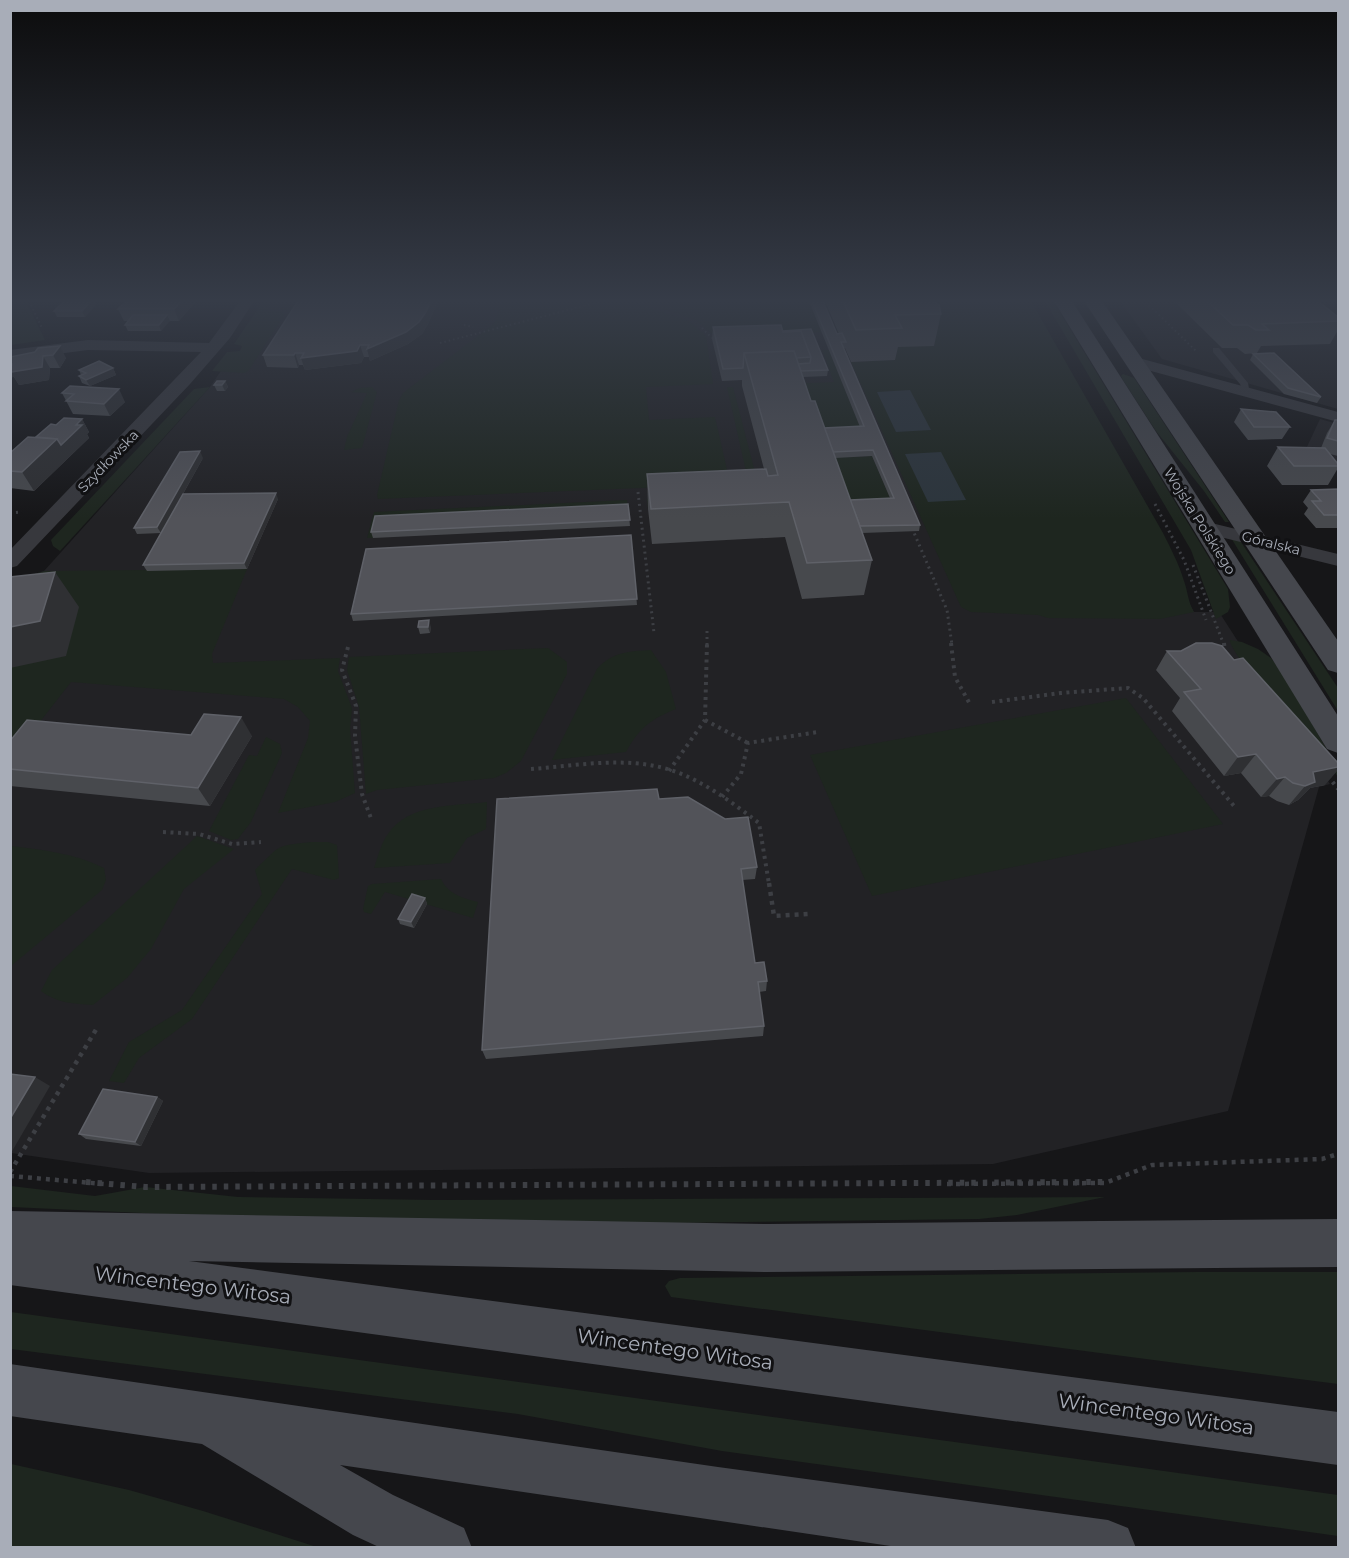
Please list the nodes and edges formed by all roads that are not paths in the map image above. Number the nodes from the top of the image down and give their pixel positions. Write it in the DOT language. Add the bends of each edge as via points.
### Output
graph roads {
  1 [pos="189,374"];
  2 [pos="1142,374"];
  3 [pos="1158,374"];
  4 [pos="1238,374"];
  5 [pos="1109,376"];
  6 [pos="1247,392"];
  7 [pos="1338,417"];
  8 [pos="1203,527"];
  9 [pos="1252,538"];
  10 [pos="1338,560"];
  11 [pos="10,562"];
  12 [pos="1338,663"];
  13 [pos="1338,741"];
  14 [pos="10,1234"];
  15 [pos="1338,1243"];
  16 [pos="10,1261"];
  17 [pos="10,1389"];
  18 [pos="207,1418"];
  19 [pos="1338,1439"];
  20 [pos="444,1548"];
  21 [pos="1108,1548"];
  1 -- 11 [label="street, Szydłowska"];
  2 -- 9 [label="main road, Wojska Polskiego"];
  3 -- 6 [label="street"];
  4 -- 6 [label="lane"];
  5 -- 8 [label="main road, Wojska Polskiego"];
  6 -- 7 [label="street"];
  8 -- 9 [label="street, Góralska"];
  8 -- 13 [label="main road, Wojska Polskiego"];
  9 -- 10 [label="street, Góralska"];
  9 -- 12 [label="main road, Wojska Polskiego"];
  14 -- 15 [label="main road" via="768,1248"];
  16 -- 19 [label="main road, Wincentego Witosa"];
  17 -- 18 [label="main road"];
  18 -- 20 [label="main road" via="374,1515"];
  18 -- 21 [label="main road"];
}
